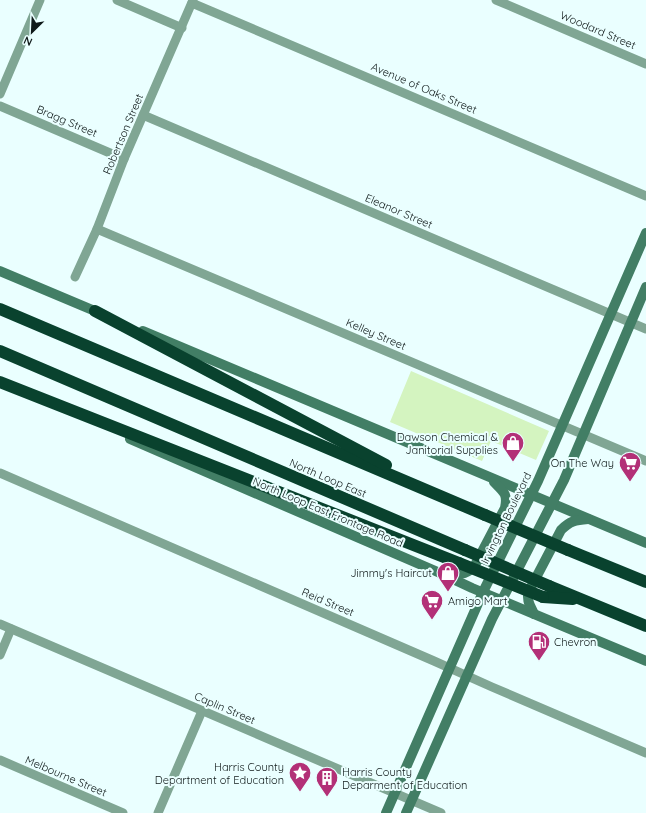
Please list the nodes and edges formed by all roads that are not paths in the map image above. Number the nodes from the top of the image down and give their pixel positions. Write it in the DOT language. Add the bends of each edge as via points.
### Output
graph roads {
  1 [pos="40,0"];
  2 [pos="117,0"];
  3 [pos="496,0"];
  4 [pos="193,2"];
  5 [pos="182,28"];
  6 [pos="646,64"];
  7 [pos="0,94"];
  8 [pos="0,106"];
  9 [pos="143,115"];
  10 [pos="124,159"];
  11 [pos="646,196"];
  12 [pos="97,228"];
  13 [pos="646,233"];
  14 [pos="0,271"];
  15 [pos="76,277"];
  16 [pos="646,287"];
  17 [pos="0,309"];
  18 [pos="95,311"];
  19 [pos="611,314"];
  20 [pos="631,323"];
  21 [pos="646,329"];
  22 [pos="0,352"];
  23 [pos="0,382"];
  24 [pos="563,426"];
  25 [pos="583,434"];
  26 [pos="646,461"];
  27 [pos="0,473"];
  28 [pos="490,478"];
  29 [pos="531,495"];
  30 [pos="551,503"];
  31 [pos="459,504"];
  32 [pos="590,519"];
  33 [pos="646,543"];
  34 [pos="440,573"];
  35 [pos="646,582"];
  36 [pos="483,592"];
  37 [pos="501,600"];
  38 [pos="584,600"];
  39 [pos="534,614"];
  40 [pos="0,624"];
  41 [pos="646,626"];
  42 [pos="11,629"];
  43 [pos="0,655"];
  44 [pos="646,661"];
  45 [pos="449,668"];
  46 [pos="467,676"];
  47 [pos="202,711"];
  48 [pos="646,753"];
  49 [pos="0,760"];
  50 [pos="395,793"];
  51 [pos="412,800"];
  52 [pos="123,813"];
  53 [pos="158,813"];
  54 [pos="386,813"];
  55 [pos="406,813"];
  56 [pos="441,813"];
  1 -- 7 [label="street"];
  2 -- 5 [label="street"];
  3 -- 6 [label="street, Woodard Street"];
  4 -- 5 [label="street, Robertson Street"];
  4 -- 11 [label="street, Avenue of Oaks Street"];
  5 -- 9 [label="street, Robertson Street"];
  8 -- 10 [label="street, Bragg Street"];
  9 -- 10 [label="street, Robertson Street"];
  9 -- 19 [label="street, Eleanor Street"];
  10 -- 12 [label="street, Robertson Street"];
  12 -- 15 [label="street, Robertson Street"];
  12 -- 24 [label="street, Kelley Street"];
  13 -- 19 [label="main road, Irvington Boulevard"];
  14 -- 18 [label="main road"];
  16 -- 20 [label="main road"];
  17 -- 31 [label="highway"];
  18 -- 28 [label="main road"];
  18 -- 31 [label="highway"];
  19 -- 20 [label="street, Eleanor Street"];
  19 -- 24 [label="main road, Irvington Boulevard"];
  20 -- 21 [label="street, Eleanor Street"];
  20 -- 25 [label="main road"];
  22 -- 38 [label="highway, North Loop East, bridge"];
  23 -- 34 [label="main road, North Loop East Frontage Road"];
  23 -- 38 [label="highway, bridge" via="542,597"];
  24 -- 25 [label="street, Kelley Street"];
  24 -- 29 [label="main road, Irvington Boulevard"];
  25 -- 26 [label="street, Kelley Street"];
  25 -- 30 [label="main road" via="564,480"];
  27 -- 45 [label="street, Reid Street"];
  28 -- 29 [label="main road"];
  28 -- 34 [label="main road" via="507,499 505,508 474,567 458,575"];
  29 -- 30 [label="main road"];
  29 -- 36 [label="main road, Irvington Boulevard"];
  30 -- 32 [label="main road"];
  30 -- 37 [label="main road"];
  31 -- 35 [label="highway, bridge"];
  32 -- 33 [label="main road"];
  32 -- 39 [label="main road" via="576,520 561,530 527,597"];
  34 -- 36 [label="main road, North Loop East Frontage Road"];
  36 -- 37 [label="main road, North Loop East Frontage Road"];
  36 -- 45 [label="main road, Irvington Boulevard"];
  37 -- 39 [label="main road, North Loop East Frontage Road"];
  37 -- 46 [label="main road"];
  38 -- 41 [label="highway, North Loop East"];
  39 -- 44 [label="main road, North Loop East Frontage Road"];
  40 -- 42 [label="street, Caplin Street"];
  42 -- 43 [label="street"];
  42 -- 47 [label="street, Caplin Street"];
  45 -- 46 [label="street, Reid Street"];
  45 -- 50 [label="main road, Irvington Boulevard"];
  46 -- 48 [label="street, Reid Street"];
  46 -- 51 [label="main road"];
  47 -- 50 [label="street, Caplin Street"];
  47 -- 53 [label="street"];
  49 -- 52 [label="street, Melbourne Street"];
  50 -- 51 [label="street, Caplin Street"];
  50 -- 54 [label="main road, Irvington Boulevard"];
  51 -- 55 [label="main road"];
  51 -- 56 [label="street, Caplin Street"];
}
